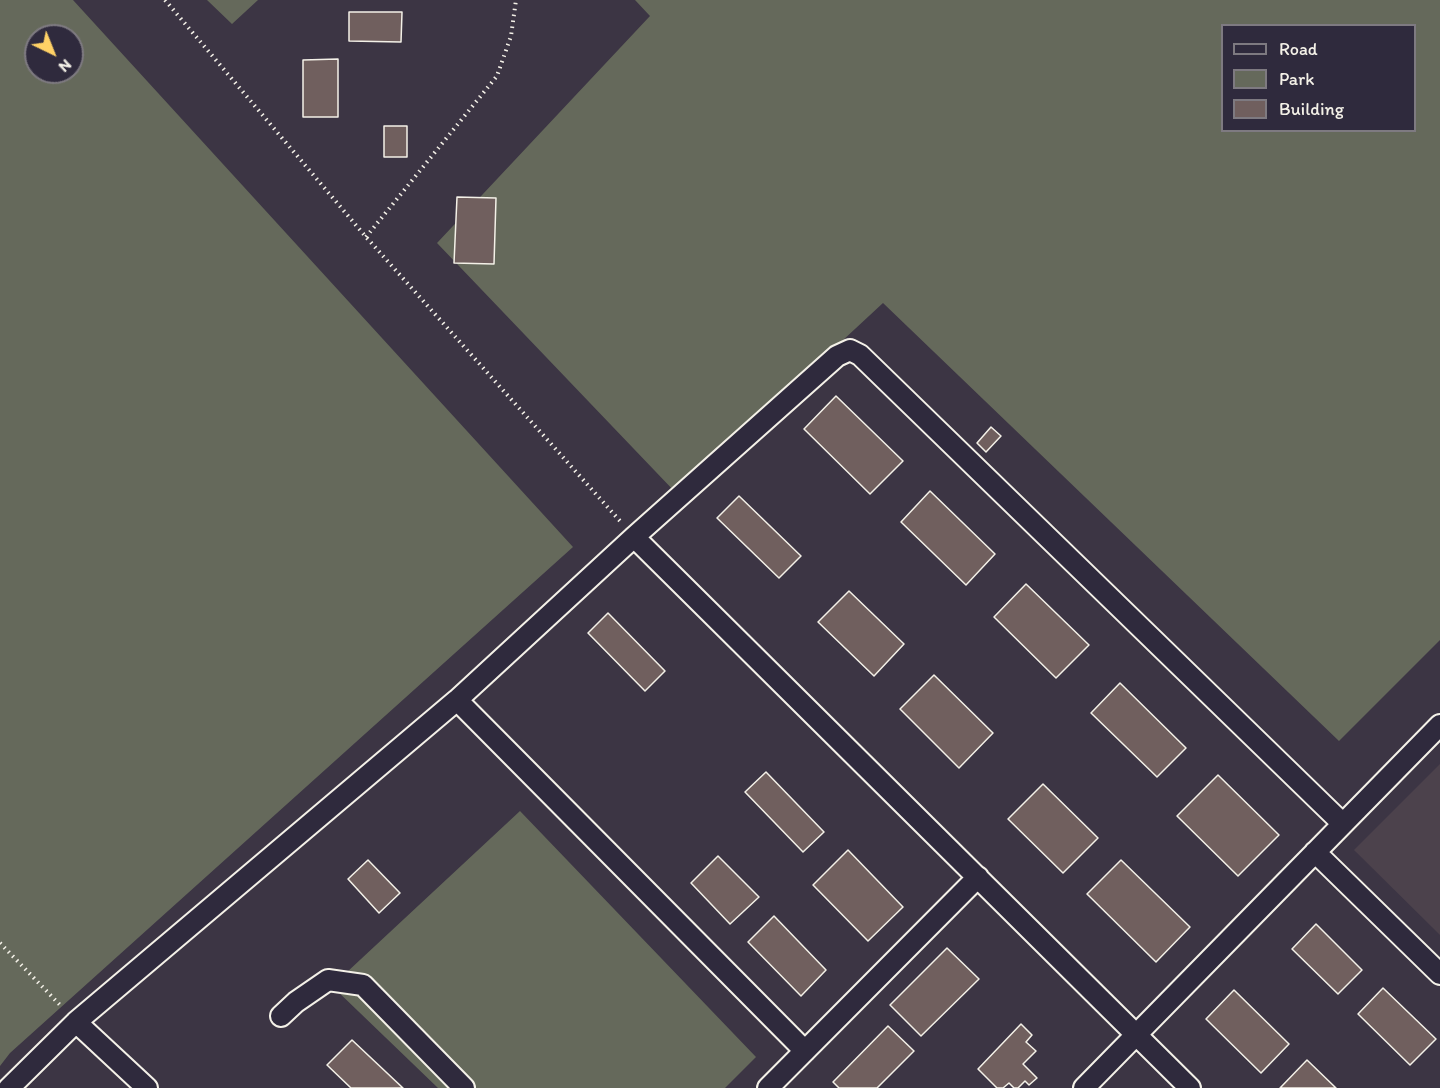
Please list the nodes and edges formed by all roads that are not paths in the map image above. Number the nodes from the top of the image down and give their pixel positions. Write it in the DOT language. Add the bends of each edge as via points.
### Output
graph roads {
  1 [pos="634,537"];
  2 [pos="457,700"];
  3 [pos="1440,725"];
  4 [pos="1343,824"];
  5 [pos="1315,852"];
  6 [pos="978,878"];
  7 [pos="1440,974"];
  8 [pos="281,1016"];
  9 [pos="76,1022"];
  10 [pos="1137,1034"];
  11 [pos="805,1051"];
  12 [pos="9,1088"];
  13 [pos="147,1088"];
  14 [pos="464,1088"];
  15 [pos="768,1088"];
  16 [pos="1084,1088"];
  17 [pos="1190,1088"];
  1 -- 2 [label="street"];
  1 -- 4 [label="street" via="837,356 850,350 860,355"];
  1 -- 6 [label="street"];
  2 -- 9 [label="street"];
  2 -- 11 [label="street"];
  3 -- 4 [label="street"];
  4 -- 5 [label="street"];
  5 -- 7 [label="street"];
  5 -- 10 [label="street"];
  6 -- 10 [label="street"];
  6 -- 11 [label="street"];
  8 -- 14 [label="street" via="328,981 363,985"];
  9 -- 12 [label="street"];
  9 -- 13 [label="street"];
  10 -- 16 [label="street"];
  10 -- 17 [label="street"];
  11 -- 15 [label="street"];
}
